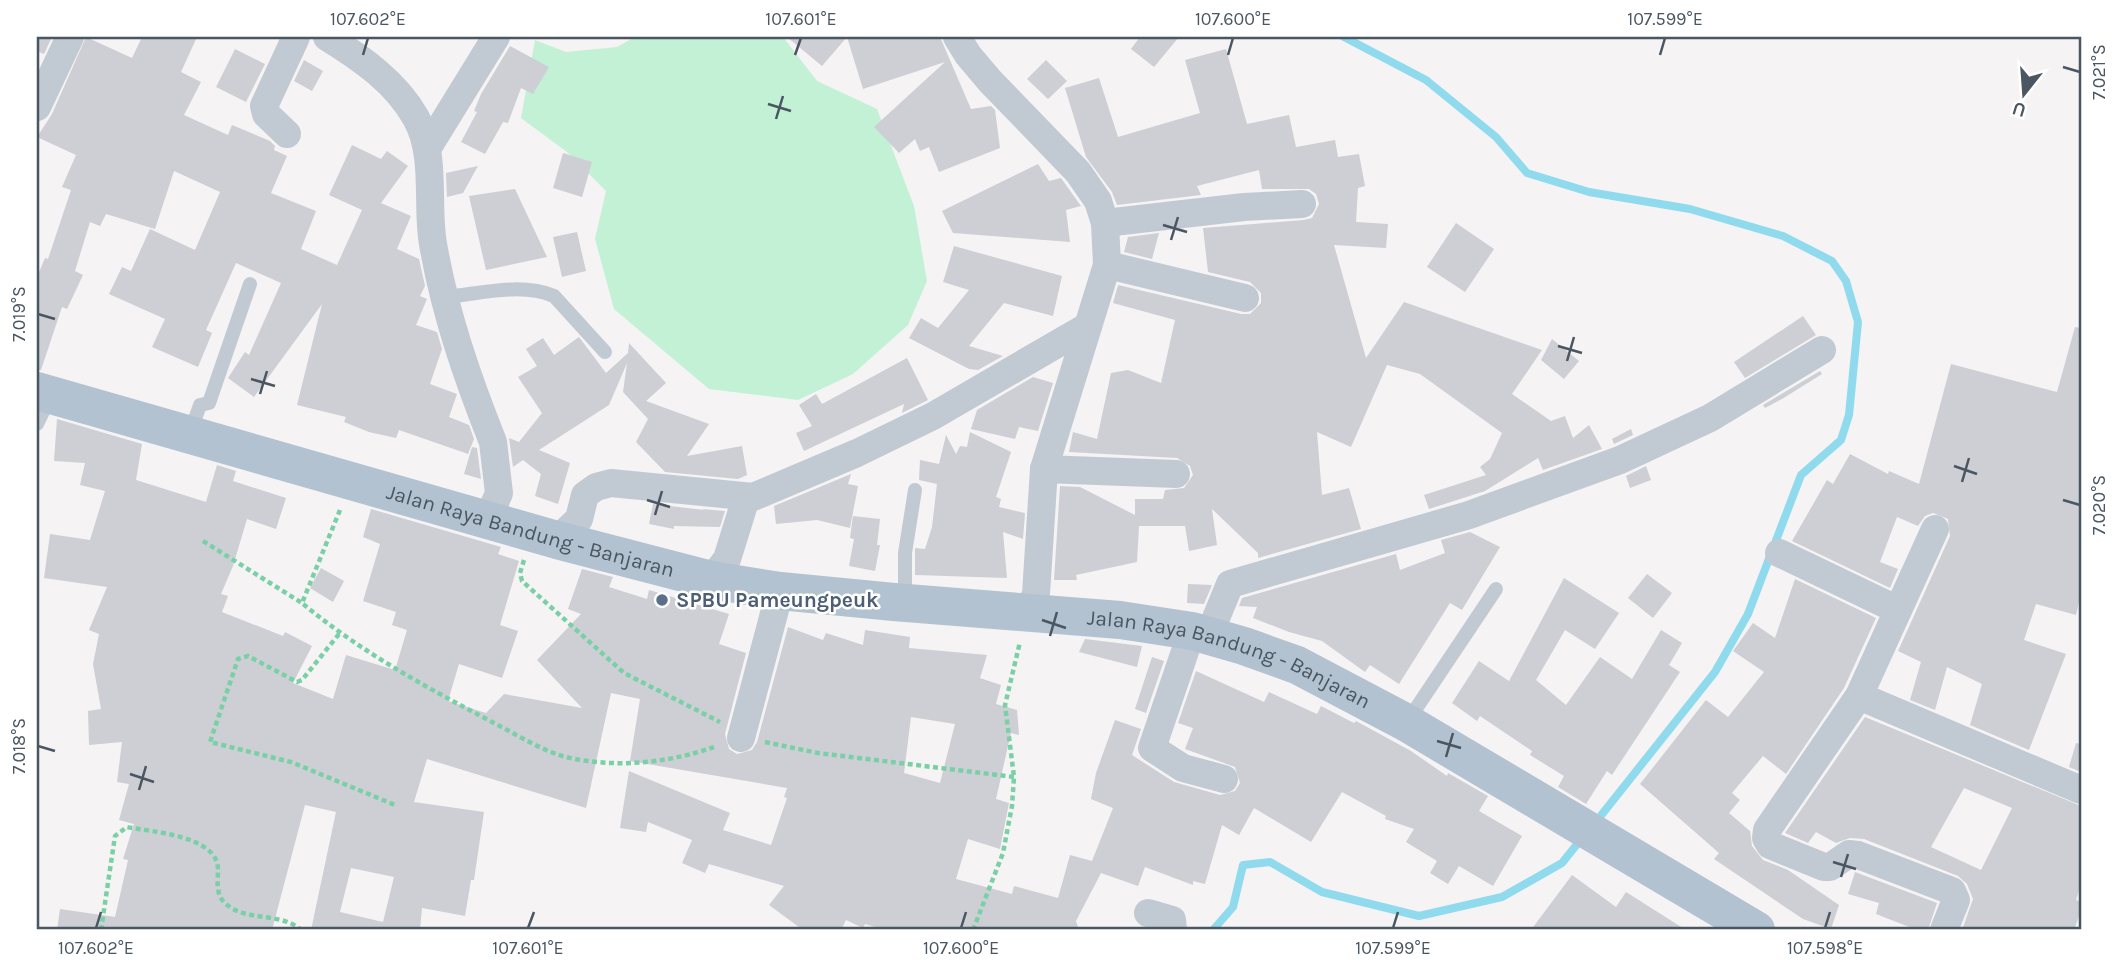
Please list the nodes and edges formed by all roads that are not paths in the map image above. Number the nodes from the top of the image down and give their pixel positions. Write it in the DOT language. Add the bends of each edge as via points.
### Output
graph roads {
  1 [pos="70,37"];
  2 [pos="296,37"];
  3 [pos="327,37"];
  4 [pos="495,37"];
  5 [pos="957,37"];
  6 [pos="37,107"];
  7 [pos="287,134"];
  8 [pos="427,149"];
  9 [pos="1302,205"];
  10 [pos="1105,223"];
  11 [pos="1107,265"];
  12 [pos="250,284"];
  13 [pos="444,297"];
  14 [pos="1245,298"];
  15 [pos="1088,326"];
  16 [pos="1822,350"];
  17 [pos="605,352"];
  18 [pos="42,403"];
  19 [pos="190,433"];
  20 [pos="1044,469"];
  21 [pos="1176,474"];
  22 [pos="915,490"];
  23 [pos="746,498"];
  24 [pos="488,519"];
  25 [pos="1936,529"];
  26 [pos="545,536"];
  27 [pos="1779,553"];
  28 [pos="711,580"];
  29 [pos="1496,589"];
  30 [pos="780,591"];
  31 [pos="894,602"];
  32 [pos="1898,610"];
  33 [pos="1028,612"];
  34 [pos="1200,633"];
  35 [pos="1859,696"];
  36 [pos="1406,723"];
  37 [pos="741,738"];
  38 [pos="1224,779"];
  39 [pos="2081,790"];
  40 [pos="1148,913"];
  41 [pos="1173,930"];
  42 [pos="1756,930"];
  43 [pos="1944,930"];
  1 -- 6 [label="street"];
  2 -- 7 [label="street" via="264,106 266,114"];
  3 -- 8 [label="street" via="358,55 402,98 417,120"];
  4 -- 8 [label="street"];
  5 -- 10 [label="street" via="990,81 1078,172 1098,201"];
  8 -- 13 [label="street" via="432,242"];
  9 -- 10 [label="street"];
  10 -- 11 [label="street"];
  11 -- 14 [label="street"];
  11 -- 15 [label="street"];
  12 -- 19 [label="lane" via="209,403 200,405"];
  13 -- 17 [label="lane" via="530,289 545,292 554,296"];
  13 -- 24 [label="street" via="456,347 494,442 499,493"];
  15 -- 20 [label="street"];
  15 -- 23 [label="street" via="933,416 858,453"];
  16 -- 34 [label="street" via="1710,418 1620,460 1469,515 1230,584"];
  18 -- 19 [label="main road, Jalan Raya Bandung - Banjaran"];
  19 -- 24 [label="main road, Jalan Raya Bandung - Banjaran"];
  20 -- 21 [label="street"];
  20 -- 33 [label="street" via="1036,594"];
  22 -- 31 [label="lane" via="905,587"];
  23 -- 26 [label="street" via="604,484 585,495 579,519"];
  23 -- 28 [label="street" via="727,559"];
  24 -- 26 [label="main road, Jalan Raya Bandung - Banjaran"];
  25 -- 32 [label="street"];
  26 -- 28 [label="main road, Jalan Raya Bandung - Banjaran"];
  27 -- 32 [label="street"];
  28 -- 30 [label="main road, Jalan Raya Bandung - Banjaran"];
  29 -- 36 [label="lane"];
  30 -- 31 [label="main road, Jalan Raya Bandung - Banjaran"];
  30 -- 37 [label="street"];
  31 -- 33 [label="main road, Jalan Raya Bandung - Banjaran"];
  32 -- 35 [label="street"];
  33 -- 34 [label="main road, Jalan Raya Bandung - Banjaran"];
  34 -- 36 [label="main road, Jalan Raya Bandung - Banjaran" via="1297,665"];
  34 -- 38 [label="street" via="1152,748 1183,768"];
  35 -- 39 [label="street"];
  35 -- 43 [label="street" via="1767,830 1766,838 1769,845 1824,867 1849,854 1858,855 1952,891 1956,900"];
  36 -- 42 [label="main road, Jalan Raya Bandung - Banjaran"];
  40 -- 41 [label="street" via="1172,920"];
}
